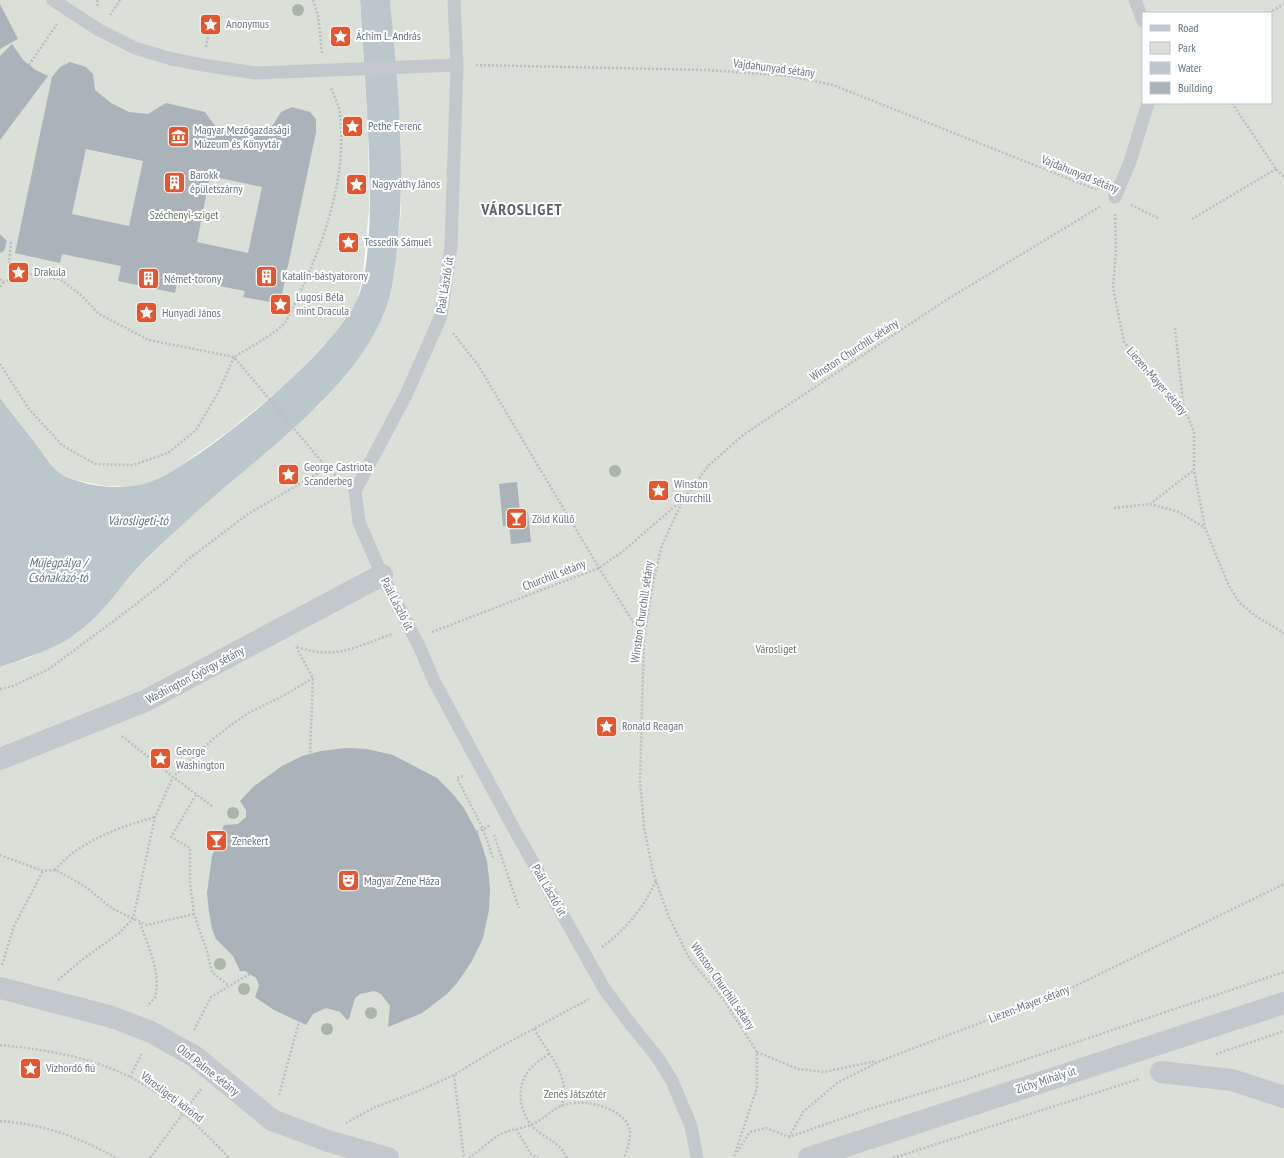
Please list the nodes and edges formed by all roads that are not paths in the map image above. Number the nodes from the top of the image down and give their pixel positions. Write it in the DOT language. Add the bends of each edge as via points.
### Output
graph roads {
  1 [pos="53,0"];
  2 [pos="454,0"];
  3 [pos="1135,0"];
  4 [pos="1142,18"];
  5 [pos="457,65"];
  6 [pos="1148,104"];
  7 [pos="1115,197"];
  8 [pos="382,575"];
  9 [pos="0,759"];
  10 [pos="1,978"];
  11 [pos="1284,1003"];
  12 [pos="1161,1072"];
  13 [pos="1284,1097"];
  14 [pos="388,1158"];
  15 [pos="697,1158"];
  16 [pos="809,1158"];
  1 -- 5 [label="lane" via="99,30 135,48 172,60 256,73"];
  2 -- 5 [label="lane, Paál László út"];
  3 -- 4 [label="lane"];
  5 -- 8 [label="lane, Paál László út" via="451,246 441,316 405,397 355,491 359,522"];
  6 -- 7 [label="lane" via="1130,162"];
  8 -- 9 [label="street, Washington György sétány" via="145,701"];
  8 -- 15 [label="lane, Paál László út" via="434,681 588,959 606,990 658,1058 672,1081 690,1126"];
  10 -- 14 [label="street, Olof Palme sétány" via="39,998 112,1017 151,1032 214,1072 272,1120 328,1141"];
  11 -- 16 [label="street, Zichy Mihály út"];
  12 -- 13 [label="street" via="1232,1080"];
}
